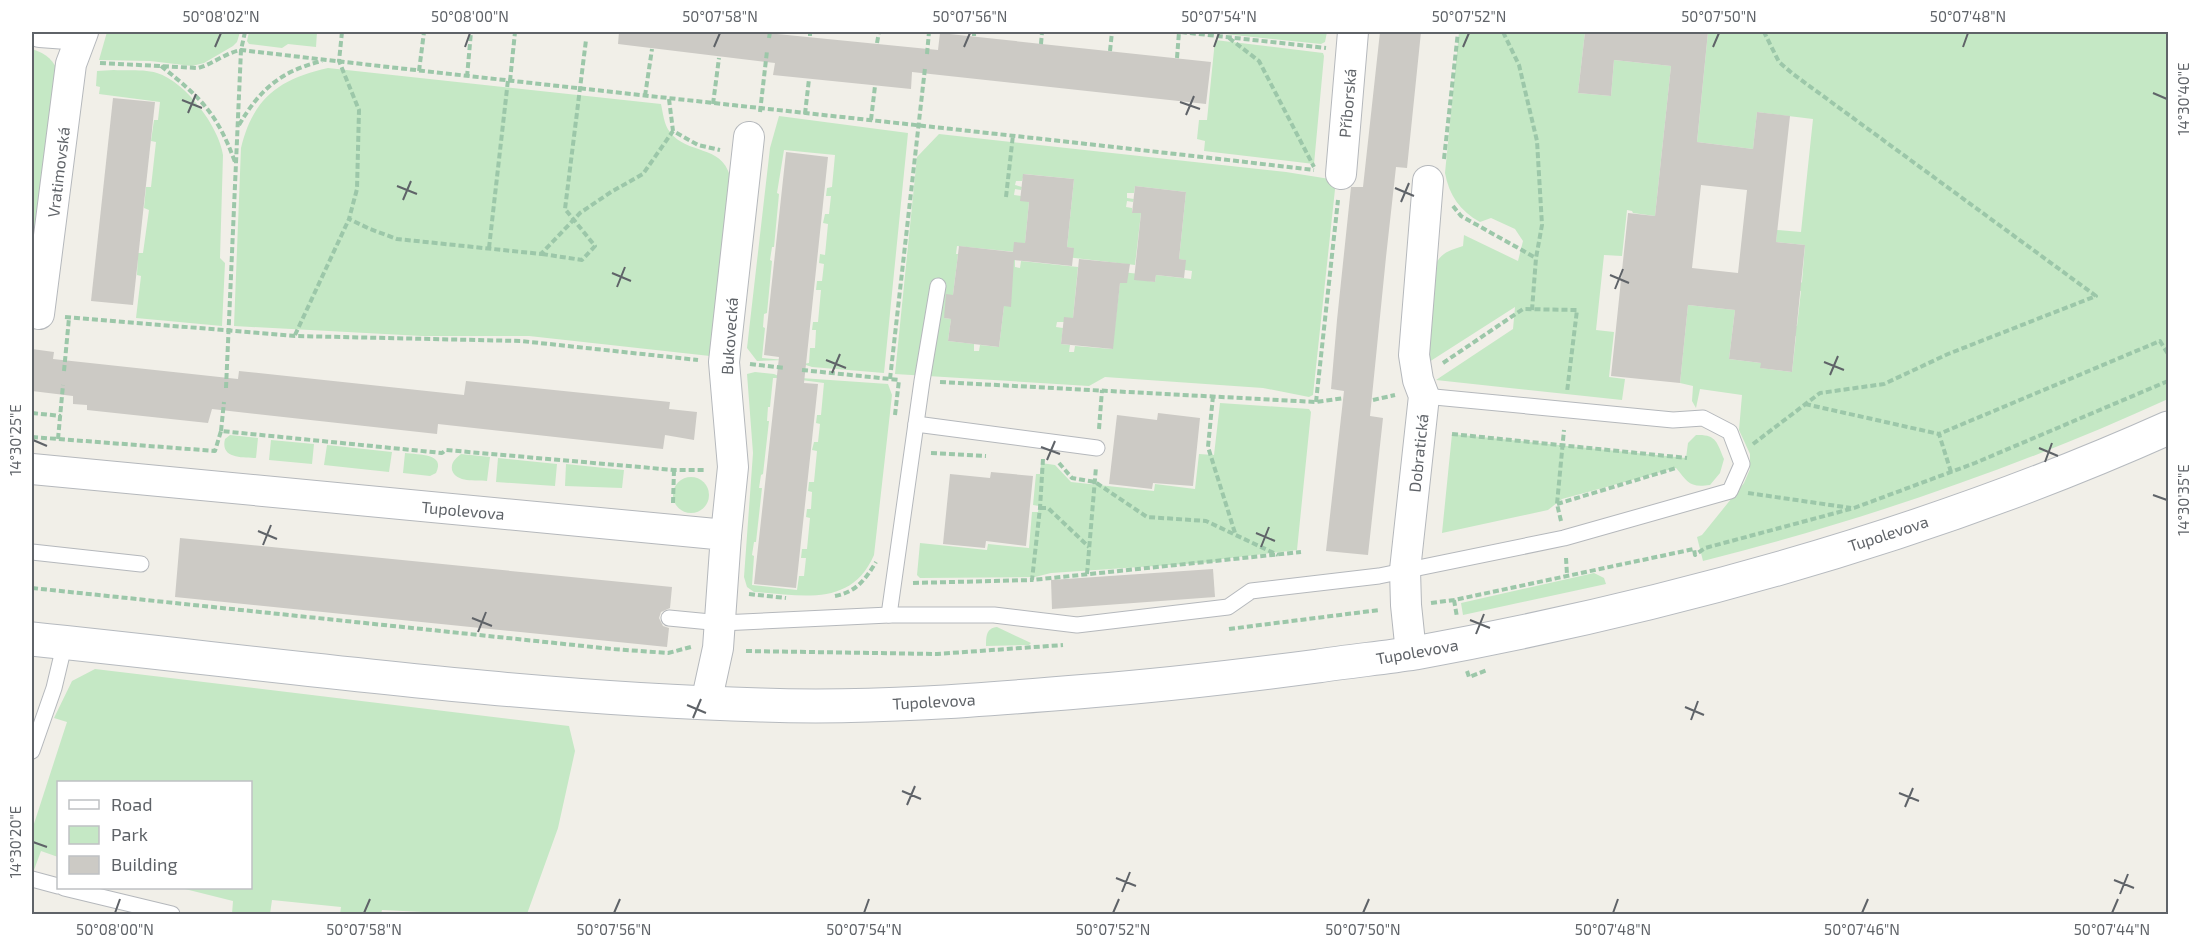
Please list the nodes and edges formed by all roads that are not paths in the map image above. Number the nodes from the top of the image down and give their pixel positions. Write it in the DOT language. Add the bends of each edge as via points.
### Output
graph roads {
  1 [pos="40,32"];
  2 [pos="82,33"];
  3 [pos="1352,41"];
  4 [pos="748,147"];
  5 [pos="1341,174"];
  6 [pos="1435,186"];
  7 [pos="938,286"];
  8 [pos="39,314"];
  9 [pos="1421,388"];
  10 [pos="916,424"];
  11 [pos="2169,428"];
  12 [pos="1097,448"];
  13 [pos="32,469"];
  14 [pos="726,535"];
  15 [pos="32,552"];
  16 [pos="141,564"];
  17 [pos="1406,570"];
  18 [pos="889,615"];
  19 [pos="669,618"];
  20 [pos="721,623"];
  21 [pos="32,639"];
  22 [pos="65,642"];
  23 [pos="1411,653"];
  24 [pos="706,703"];
  25 [pos="32,751"];
  26 [pos="32,879"];
  27 [pos="57,886"];
  28 [pos="68,889"];
  29 [pos="172,915"];
  1 -- 2 [label="street"];
  2 -- 8 [label="street, Vratimovská" via="71,64"];
  3 -- 5 [label="street, Příborská"];
  4 -- 14 [label="street, Bukovecká" via="724,362 732,467"];
  6 -- 9 [label="street, Dobratická" via="1413,355"];
  7 -- 10 [label="lane"];
  9 -- 17 [label="street, Dobratická"];
  9 -- 17 [label="lane" via="1673,420 1703,418 1730,432 1742,464 1730,491 1564,538"];
  10 -- 12 [label="lane"];
  10 -- 18 [label="lane"];
  11 -- 23 [label="main road, Tupolevova" via="1951,513 1839,549 1695,591"];
  13 -- 14 [label="street, Tupolevova"];
  14 -- 20 [label="street"];
  15 -- 16 [label="lane"];
  17 -- 18 [label="lane" via="1251,591 1228,607 1077,625 994,615"];
  17 -- 23 [label="street, Dobratická"];
  18 -- 20 [label="lane"];
  19 -- 20 [label="lane"];
  20 -- 24 [label="street"];
  21 -- 22 [label="main road, Tupolevova"];
  22 -- 24 [label="main road, Tupolevova" via="527,693"];
  22 -- 25 [label="lane"];
  23 -- 24 [label="main road, Tupolevova" via="1247,675 1028,696 814,706"];
  26 -- 27 [label="lane"];
  28 -- 29 [label="lane"];
}
